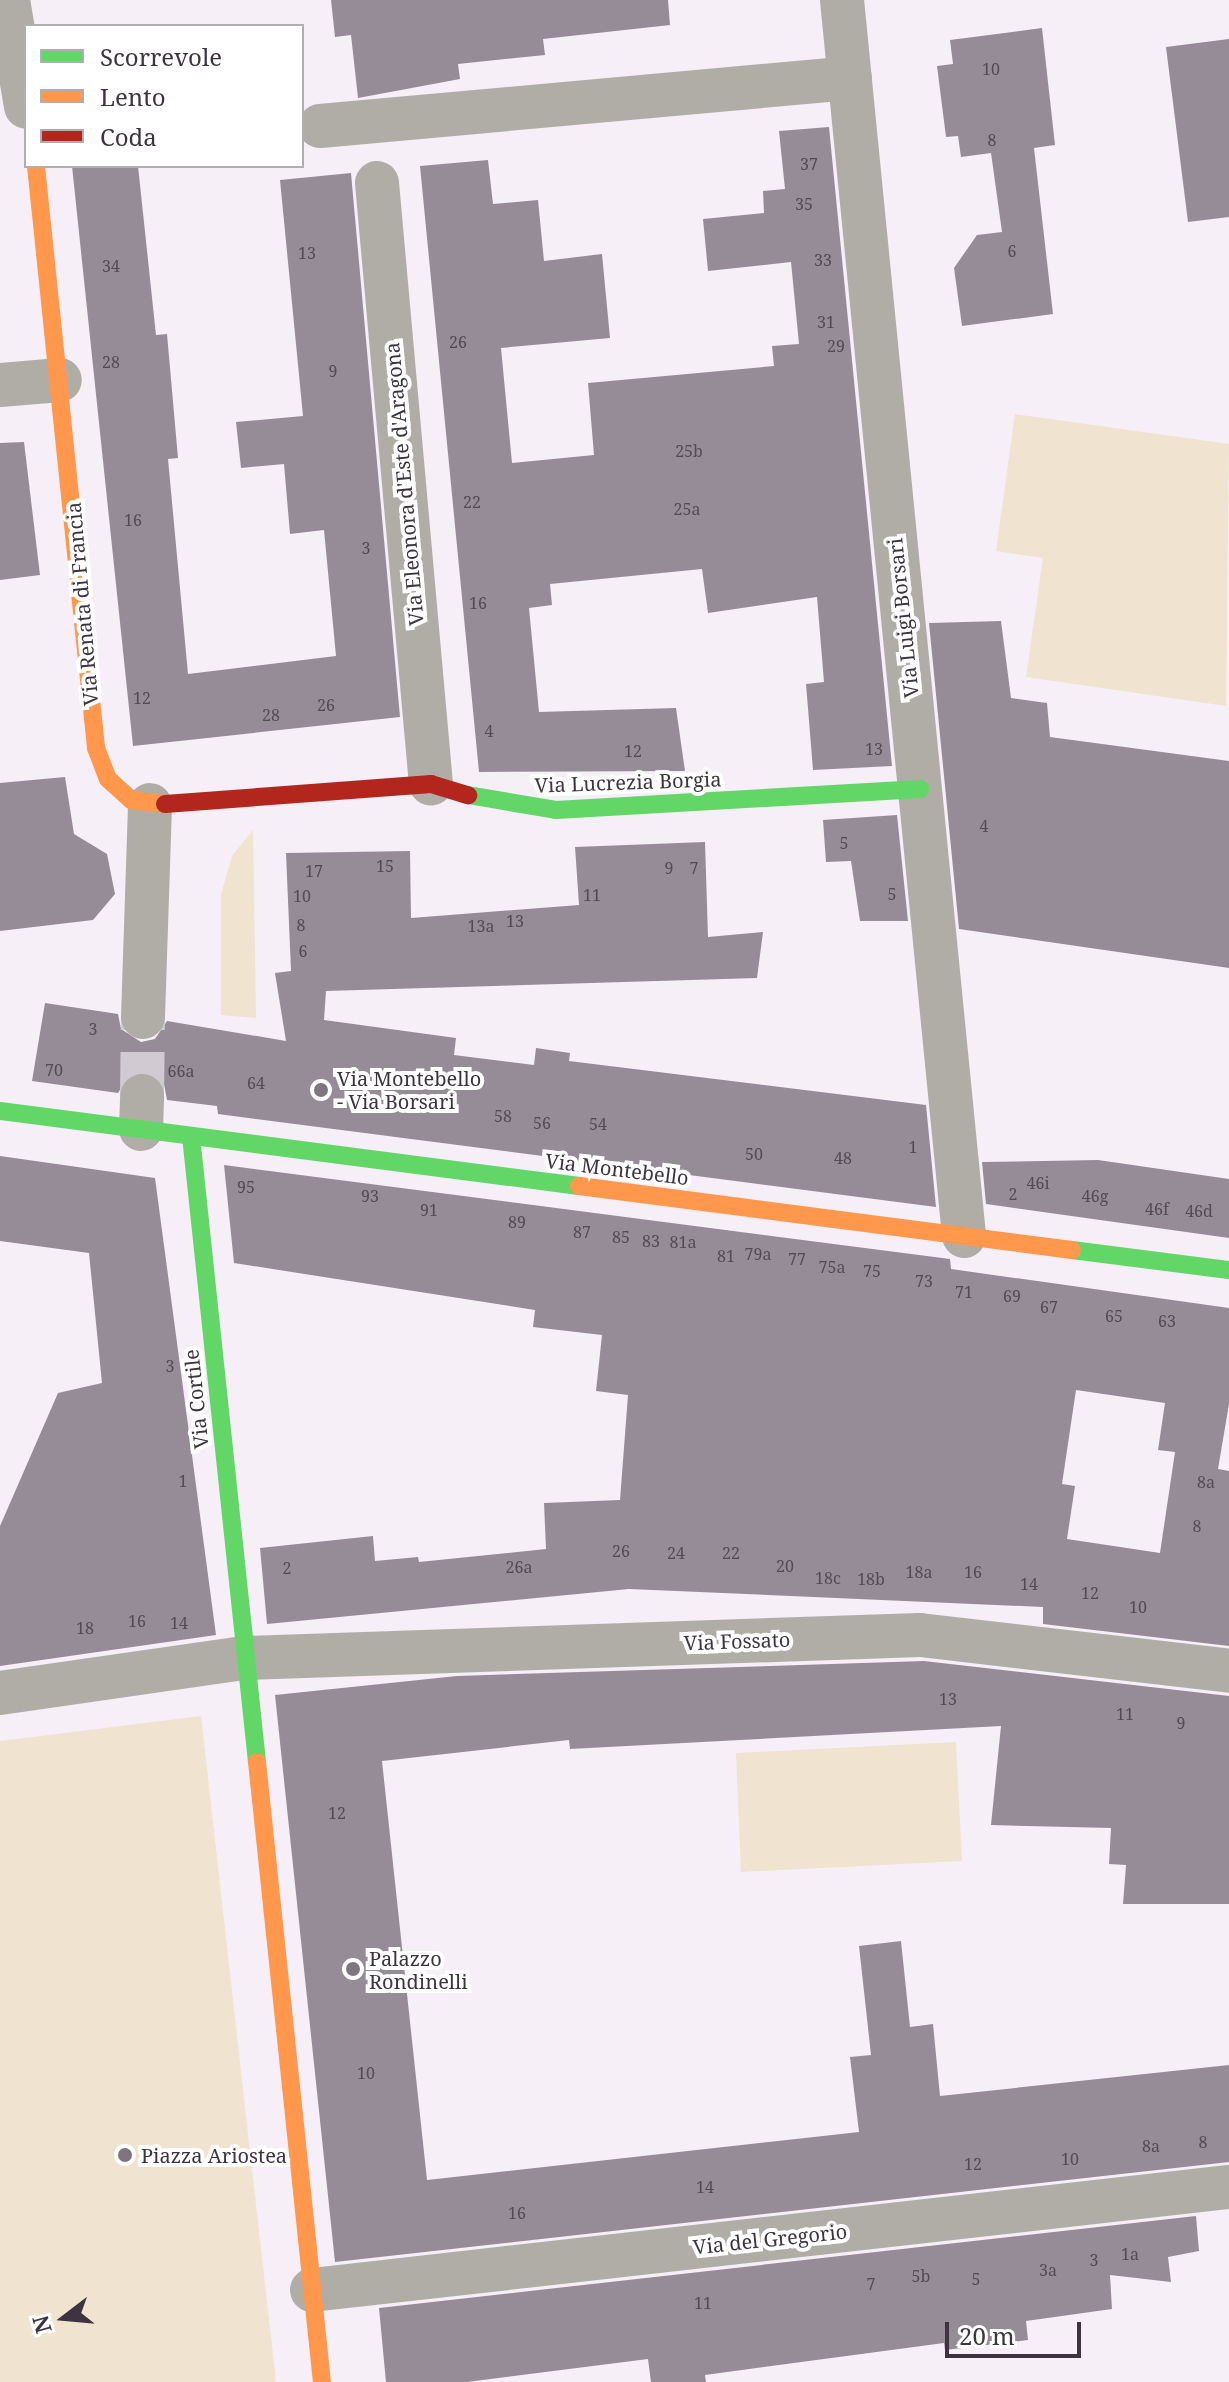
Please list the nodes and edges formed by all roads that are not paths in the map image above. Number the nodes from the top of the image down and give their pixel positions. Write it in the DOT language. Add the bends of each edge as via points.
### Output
graph roads {
  1 [pos="8,0"];
  2 [pos="842,0"];
  3 [pos="850,78"];
  4 [pos="24,94"];
  5 [pos="320,126"];
  6 [pos="36,168"];
  7 [pos="377,183"];
  8 [pos="60,380"];
  9 [pos="0,385"];
  10 [pos="431,784"];
  11 [pos="920,789"];
  12 [pos="150,805"];
  13 [pos="143,1017"];
  14 [pos="0,1111"];
  15 [pos="191,1136"];
  16 [pos="964,1236"];
  17 [pos="1229,1270"];
  18 [pos="244,1658"];
  19 [pos="1229,1671"];
  20 [pos="0,1693"];
  21 [pos="1229,2187"];
  22 [pos="312,2290"];
  23 [pos="322,2382"];
  1 -- 4 [label="street"];
  2 -- 3 [label="street, Via Luigi Borsari"];
  3 -- 5 [label="street"];
  3 -- 11 [label="street, Via Luigi Borsari"];
  6 -- 8 [label="street, Via Renata di Francia"];
  7 -- 10 [label="street, Via Eleonora d'Este d'Aragona"];
  8 -- 9 [label="street"];
  8 -- 12 [label="street, Via Renata di Francia" via="96,748 119,792"];
  10 -- 11 [label="street, Via Lucrezia Borgia" via="491,802 556,810"];
  10 -- 12 [label="street, Via Lucrezia Borgia"];
  11 -- 16 [label="street, Via Luigi Borsari"];
  12 -- 13 [label="street"];
  14 -- 15 [label="street, Via Montebello" via="141,1113"];
  15 -- 16 [label="street, Via Montebello"];
  15 -- 18 [label="street, Via Cortile"];
  16 -- 17 [label="street, Via Montebello"];
  18 -- 19 [label="street, Via Fossato" via="920,1635"];
  18 -- 20 [label="street"];
  18 -- 22 [label="street"];
  21 -- 22 [label="street, Via del Gregorio"];
  22 -- 23 [label="street"];
}
